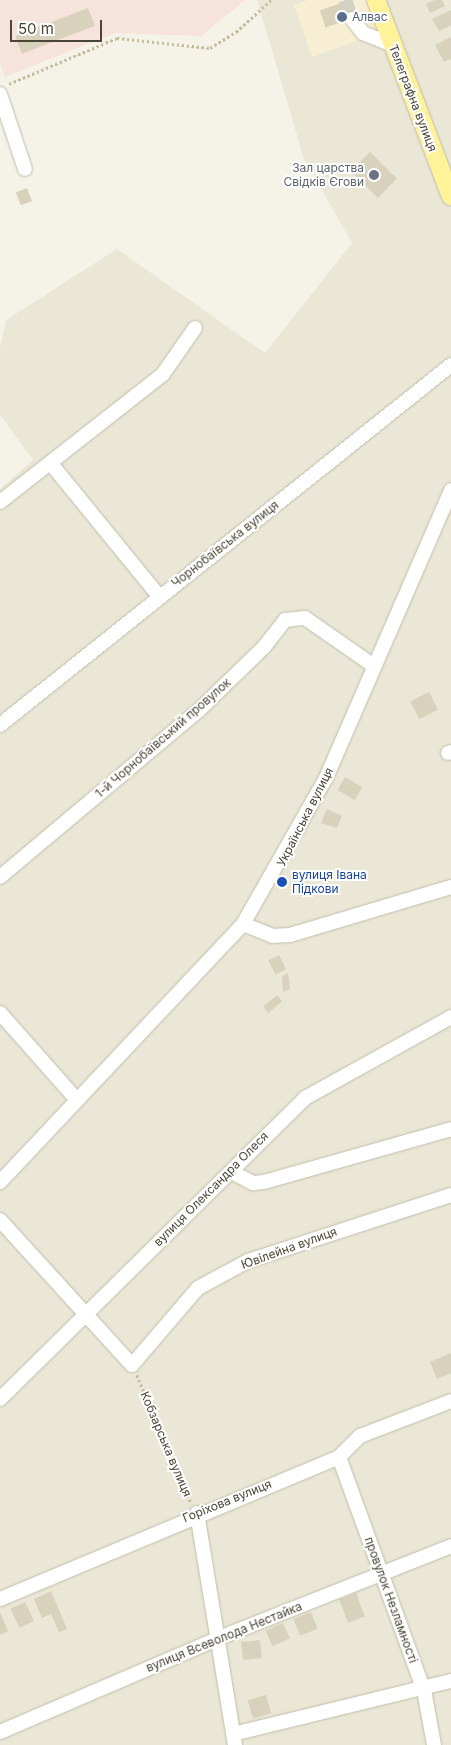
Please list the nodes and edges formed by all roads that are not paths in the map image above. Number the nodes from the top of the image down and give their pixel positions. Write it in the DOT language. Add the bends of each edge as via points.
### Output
graph roads {
  1 [pos="376,0"];
  2 [pos="352,19"];
  3 [pos="393,45"];
  4 [pos="0,94"];
  5 [pos="25,169"];
  6 [pos="451,196"];
  7 [pos="195,328"];
  8 [pos="451,365"];
  9 [pos="52,465"];
  10 [pos="451,490"];
  11 [pos="0,502"];
  12 [pos="158,595"];
  13 [pos="374,666"];
  14 [pos="0,724"];
  15 [pos="0,877"];
  16 [pos="451,888"];
  17 [pos="243,924"];
  18 [pos="0,1013"];
  19 [pos="451,1018"];
  20 [pos="76,1099"];
  21 [pos="451,1129"];
  22 [pos="232,1172"];
  23 [pos="0,1182"];
  24 [pos="451,1195"];
  25 [pos="0,1220"];
  26 [pos="83,1314"];
  27 [pos="0,1399"];
  28 [pos="451,1401"];
  29 [pos="339,1457"];
  30 [pos="197,1513"];
  31 [pos="451,1546"];
  32 [pos="380,1573"];
  33 [pos="0,1599"];
  34 [pos="219,1638"];
  35 [pos="451,1682"];
  36 [pos="424,1690"];
  37 [pos="0,1732"];
  38 [pos="234,1740"];
  39 [pos="434,1745"];
  1 -- 3 [label="main road, Телеграфна вулиця"];
  2 -- 3 [label="street" via="363,32"];
  3 -- 6 [label="main road, Телеграфна вулиця"];
  4 -- 5 [label="street"];
  7 -- 9 [label="street" via="163,374 90,428"];
  8 -- 12 [label="street, Чорнобаївська вулиця"];
  9 -- 11 [label="street"];
  9 -- 12 [label="street"];
  10 -- 13 [label="street, Українська вулиця"];
  12 -- 14 [label="street, Чорнобаївська вулиця"];
  13 -- 15 [label="street, 1-й Чорнобаївський провулок" via="305,618 285,620 264,647 198,711"];
  13 -- 17 [label="street, Українська вулиця" via="297,835"];
  16 -- 17 [label="street" via="290,935 272,936"];
  17 -- 20 [label="street, Українська вулиця"];
  18 -- 20 [label="street"];
  19 -- 22 [label="street, вулиця Олександра Олеся" via="305,1098"];
  20 -- 23 [label="street, Українська вулиця"];
  21 -- 22 [label="street" via="264,1182 253,1182"];
  22 -- 26 [label="street, вулиця Олександра Олеся"];
  24 -- 26 [label="street, Ювілейна вулиця" via="248,1261 198,1288 132,1365"];
  25 -- 26 [label="street"];
  26 -- 27 [label="street, вулиця Олександра Олеся"];
  28 -- 29 [label="street, Горіхова вулиця" via="360,1436"];
  29 -- 30 [label="street, Горіхова вулиця"];
  29 -- 32 [label="street, провулок Незламності"];
  30 -- 33 [label="street, Горіхова вулиця"];
  30 -- 34 [label="street"];
  31 -- 32 [label="street, вулиця Всеволода Нестайка"];
  32 -- 34 [label="street, вулиця Всеволода Нестайка"];
  32 -- 36 [label="street, провулок Незламності"];
  34 -- 37 [label="street, вулиця Всеволода Нестайка"];
  34 -- 38 [label="street"];
  35 -- 36 [label="street"];
  36 -- 38 [label="street"];
  36 -- 39 [label="street, провулок Незламності"];
}
